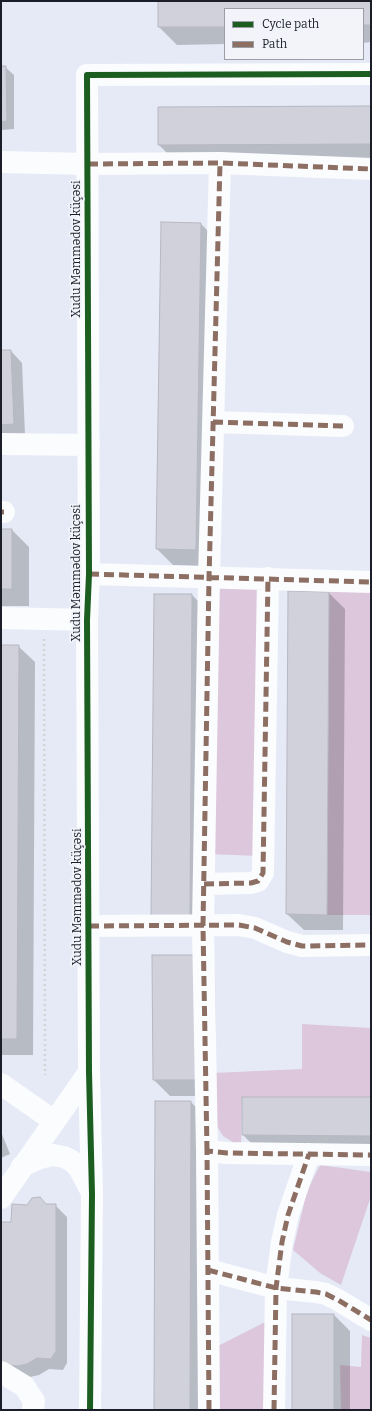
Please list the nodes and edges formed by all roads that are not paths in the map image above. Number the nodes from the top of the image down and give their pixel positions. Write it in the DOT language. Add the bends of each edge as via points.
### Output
graph roads {
  1 [pos="371,74"];
  2 [pos="1,162"];
  3 [pos="88,164"];
  4 [pos="220,164"];
  5 [pos="371,169"];
  6 [pos="213,422"];
  7 [pos="343,426"];
  8 [pos="1,444"];
  9 [pos="89,445"];
  10 [pos="89,574"];
  11 [pos="209,578"];
  12 [pos="268,578"];
  13 [pos="371,582"];
  14 [pos="1,618"];
  15 [pos="88,620"];
  16 [pos="204,884"];
  17 [pos="89,926"];
  18 [pos="203,926"];
  19 [pos="371,945"];
  20 [pos="89,1072"];
  21 [pos="1,1084"];
  22 [pos="54,1121"];
  23 [pos="207,1151"];
  24 [pos="309,1154"];
  25 [pos="371,1155"];
  26 [pos="22,1166"];
  27 [pos="92,1194"];
  28 [pos="1,1198"];
  29 [pos="208,1270"];
  30 [pos="276,1288"];
  31 [pos="371,1320"];
  32 [pos="1,1372"];
  33 [pos="33,1410"];
  34 [pos="90,1410"];
  35 [pos="209,1410"];
  36 [pos="274,1410"];
  1 -- 3 [label="street, Xudu Məmmədov küçəsi" via="87,74"];
  2 -- 3 [label="street"];
  3 -- 4 [label="street"];
  3 -- 9 [label="street, Xudu Məmmədov küçəsi"];
  4 -- 5 [label="street"];
  4 -- 6 [label="street"];
  6 -- 7 [label="street"];
  6 -- 11 [label="street"];
  8 -- 9 [label="street"];
  9 -- 10 [label="street, Xudu Məmmədov küçəsi"];
  10 -- 11 [label="street"];
  10 -- 15 [label="street, Xudu Məmmədov küçəsi"];
  11 -- 12 [label="street"];
  11 -- 16 [label="street"];
  12 -- 13 [label="street"];
  12 -- 16 [label="street" via="263,873 258,881 251,883"];
  14 -- 15 [label="street"];
  15 -- 17 [label="street, Xudu Məmmədov küçəsi"];
  16 -- 18 [label="street"];
  17 -- 18 [label="street"];
  17 -- 20 [label="street, Xudu Məmmədov küçəsi"];
  18 -- 19 [label="street" via="240,925 255,928 302,946"];
  18 -- 23 [label="street"];
  20 -- 22 [label="street"];
  20 -- 27 [label="street, Xudu Məmmədov küçəsi"];
  21 -- 22 [label="street"];
  22 -- 26 [label="street"];
  23 -- 24 [label="street"];
  23 -- 29 [label="street"];
  24 -- 25 [label="street"];
  24 -- 30 [label="street" via="288,1215"];
  26 -- 27 [label="street" via="53,1155 64,1157 79,1168"];
  26 -- 28 [label="street"];
  27 -- 34 [label="street, Xudu Məmmədov küçəsi"];
  29 -- 30 [label="street"];
  29 -- 35 [label="street"];
  30 -- 31 [label="street" via="326,1294"];
  30 -- 36 [label="street"];
  32 -- 33 [label="street" via="24,1386 34,1401"];
}
